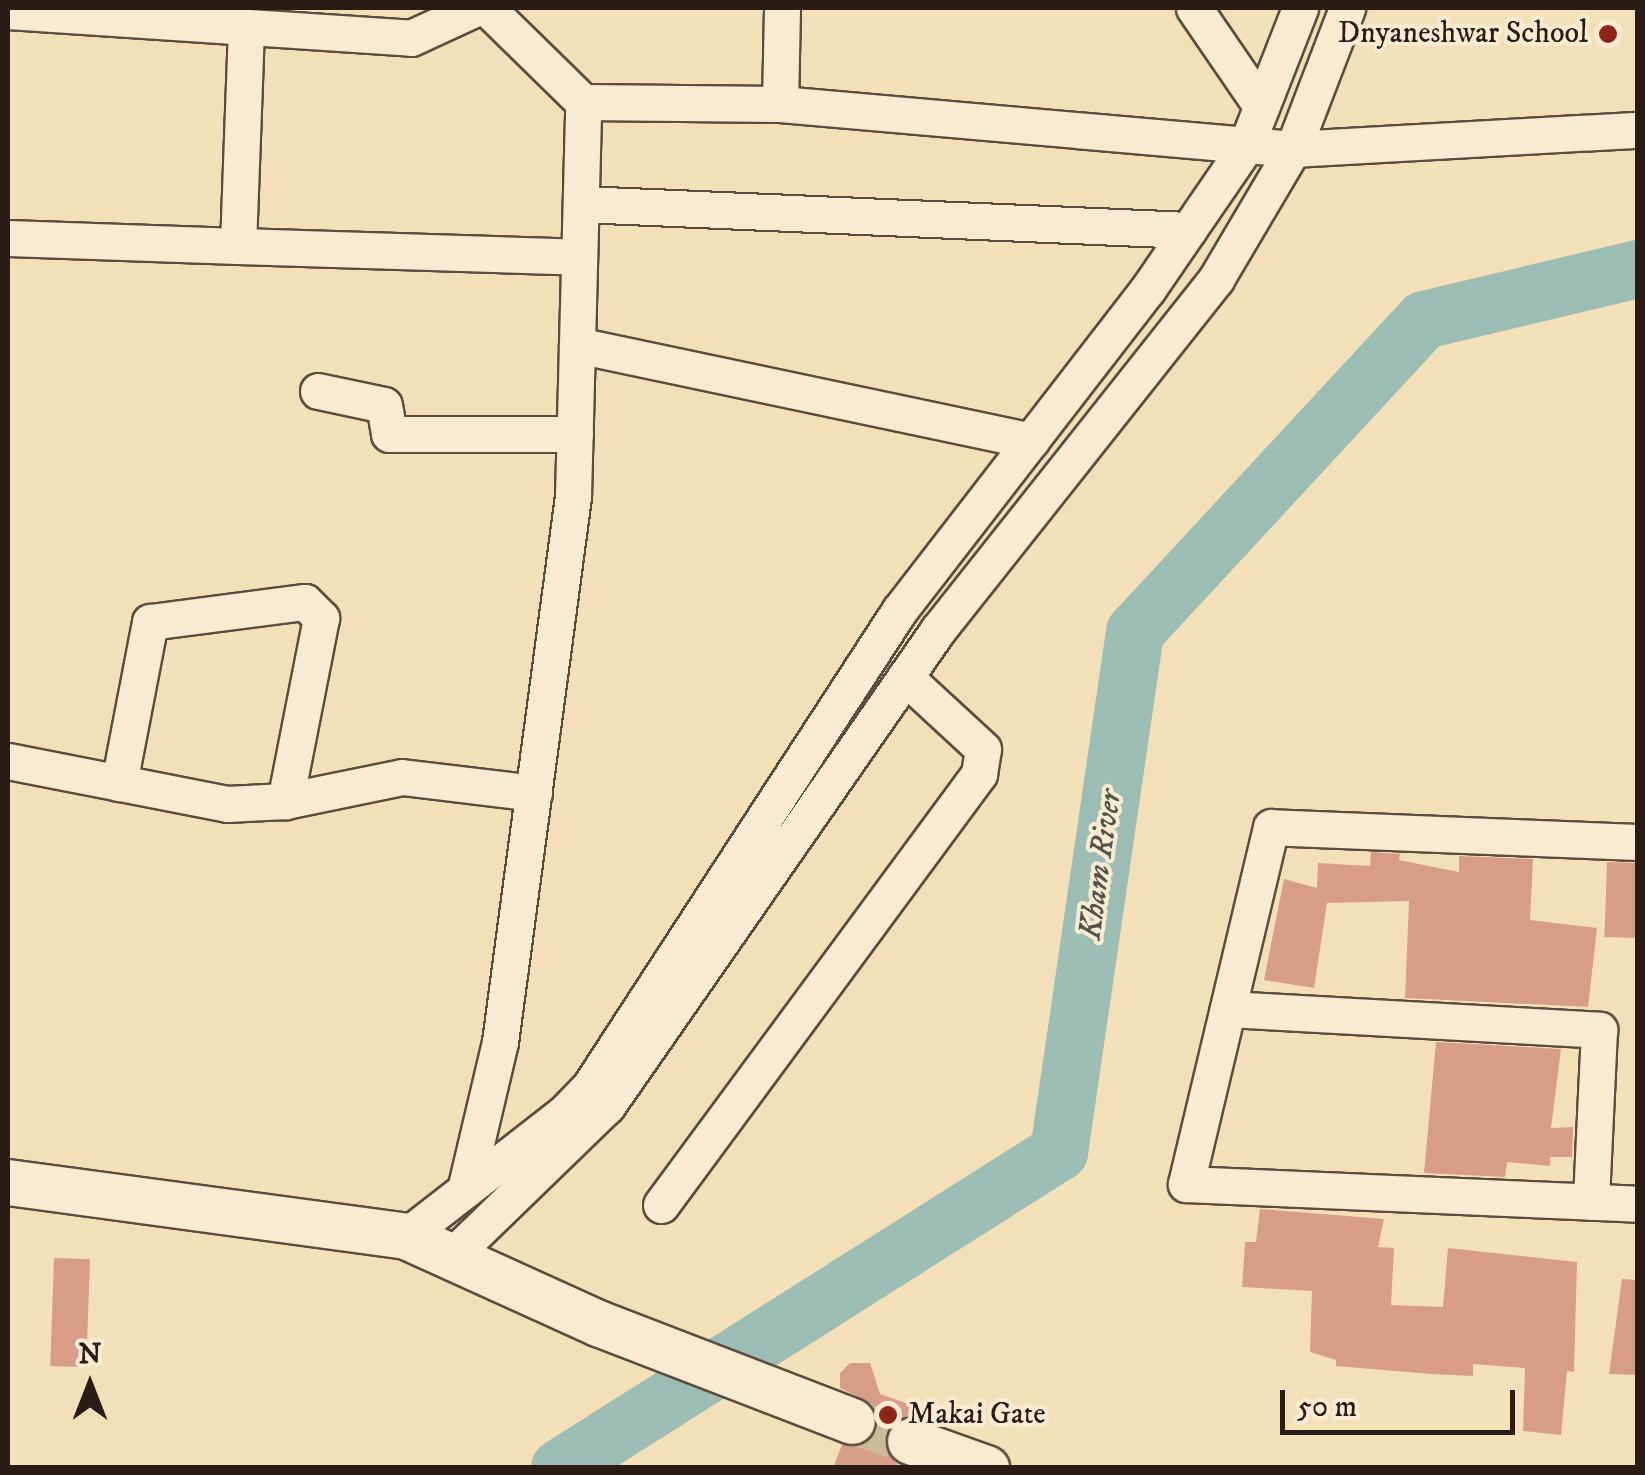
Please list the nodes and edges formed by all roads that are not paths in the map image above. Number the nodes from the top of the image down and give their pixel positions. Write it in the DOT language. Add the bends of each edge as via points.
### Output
graph roads {
  1 [pos="476,8"];
  2 [pos="487,8"];
  3 [pos="782,8"];
  4 [pos="1194,8"];
  5 [pos="1300,8"];
  6 [pos="1347,8"];
  7 [pos="8,11"];
  8 [pos="155,15"];
  9 [pos="246,28"];
  10 [pos="583,102"];
  11 [pos="780,104"];
  12 [pos="1261,106"];
  13 [pos="1638,130"];
  14 [pos="1246,146"];
  15 [pos="1293,149"];
  16 [pos="581,204"];
  17 [pos="1188,230"];
  18 [pos="8,238"];
  19 [pos="238,246"];
  20 [pos="579,257"];
  21 [pos="577,345"];
  22 [pos="318,391"];
  23 [pos="575,434"];
  24 [pos="1031,440"];
  25 [pos="906,677"];
  26 [pos="8,762"];
  27 [pos="119,783"];
  28 [pos="534,793"];
  29 [pos="285,801"];
  30 [pos="1638,842"];
  31 [pos="1228,1010"];
  32 [pos="8,1182"];
  33 [pos="465,1190"];
  34 [pos="1592,1202"];
  35 [pos="1638,1204"];
  36 [pos="660,1205"];
  37 [pos="406,1236"];
  38 [pos="452,1256"];
  39 [pos="852,1421"];
  40 [pos="910,1441"];
  41 [pos="986,1468"];
  1 -- 9 [label="street" via="411,38"];
  2 -- 10 [label="street"];
  3 -- 11 [label="street"];
  4 -- 12 [label="street"];
  5 -- 12 [label="street"];
  6 -- 15 [label="street"];
  7 -- 8 [label="street"];
  8 -- 9 [label="street"];
  9 -- 19 [label="street"];
  10 -- 11 [label="street"];
  10 -- 16 [label="street"];
  11 -- 14 [label="street"];
  12 -- 14 [label="street"];
  13 -- 15 [label="street"];
  14 -- 15 [label="street"];
  14 -- 17 [label="street"];
  15 -- 25 [label="street" via="1216,279"];
  16 -- 17 [label="street"];
  16 -- 20 [label="street"];
  17 -- 24 [label="street"];
  18 -- 19 [label="street"];
  19 -- 20 [label="street"];
  20 -- 21 [label="street"];
  21 -- 23 [label="street"];
  21 -- 24 [label="street"];
  22 -- 23 [label="street" via="384,405 389,434"];
  23 -- 28 [label="street" via="573,496"];
  24 -- 33 [label="street" via="899,611 590,1086"];
  25 -- 36 [label="street" via="983,749 980,774"];
  25 -- 38 [label="street" via="607,1106"];
  26 -- 27 [label="street"];
  27 -- 29 [label="street" via="227,804"];
  27 -- 29 [label="street" via="150,622 305,602 321,618"];
  28 -- 29 [label="street" via="402,776"];
  28 -- 33 [label="street" via="500,1042"];
  30 -- 31 [label="street" via="1271,827"];
  31 -- 34 [label="street" via="1599,1030"];
  31 -- 34 [label="street" via="1186,1184"];
  32 -- 37 [label="street"];
  33 -- 37 [label="street"];
  34 -- 35 [label="street"];
  37 -- 38 [label="street"];
  38 -- 39 [label="street" via="598,1322"];
  40 -- 41 [label="street"];
}
